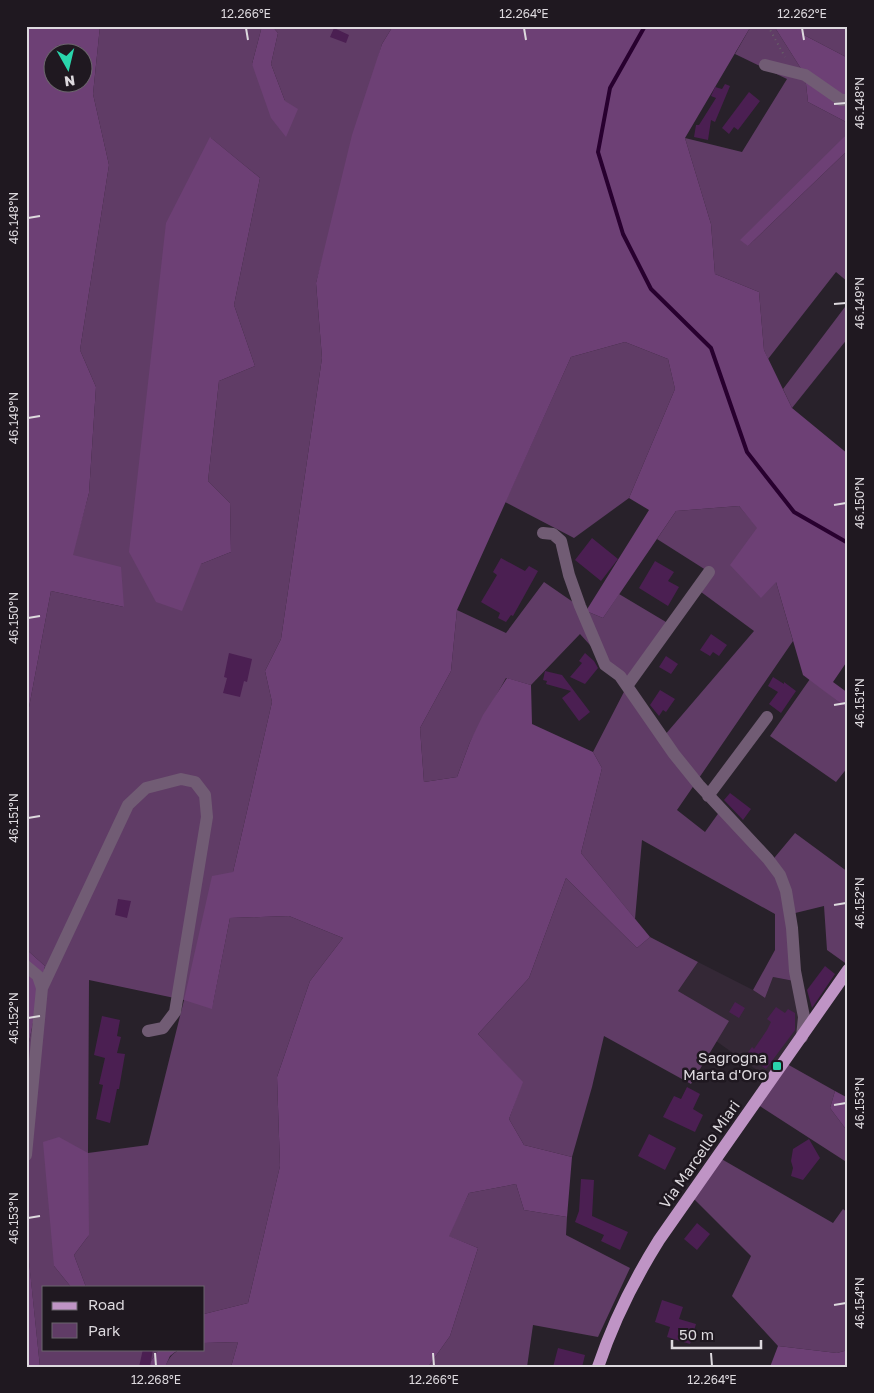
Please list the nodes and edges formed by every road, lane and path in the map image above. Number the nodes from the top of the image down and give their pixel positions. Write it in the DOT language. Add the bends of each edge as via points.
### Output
graph roads {
  1 [pos="768,26"];
  2 [pos="765,64"];
  3 [pos="794,72"];
  4 [pos="848,100"];
  5 [pos="543,533"];
  6 [pos="709,572"];
  7 [pos="627,686"];
  8 [pos="767,717"];
  9 [pos="708,796"];
  10 [pos="26,966"];
  11 [pos="848,970"];
  12 [pos="42,988"];
  13 [pos="148,1031"];
  14 [pos="802,1037"];
  15 [pos="26,1155"];
  16 [pos="598,1367"];
  1 -- 3 [label="path"];
  2 -- 3 [label="street"];
  3 -- 4 [label="street" via="805,75 841,100"];
  5 -- 7 [label="street" via="553,534 561,541 574,590 597,648 605,665"];
  6 -- 7 [label="street"];
  7 -- 9 [label="street"];
  8 -- 9 [label="street"];
  9 -- 14 [label="street" via="780,875 786,891 804,1016"];
  10 -- 12 [label="street" via="38,976"];
  11 -- 14 [label="main road, Via Marcello Miari"];
  12 -- 13 [label="street" via="128,805 146,788 181,779 195,782 205,796 207,817 175,1012 163,1028"];
  12 -- 15 [label="street"];
  14 -- 16 [label="main road, Via Marcello Miari" via="639,1271 607,1338"];
}
